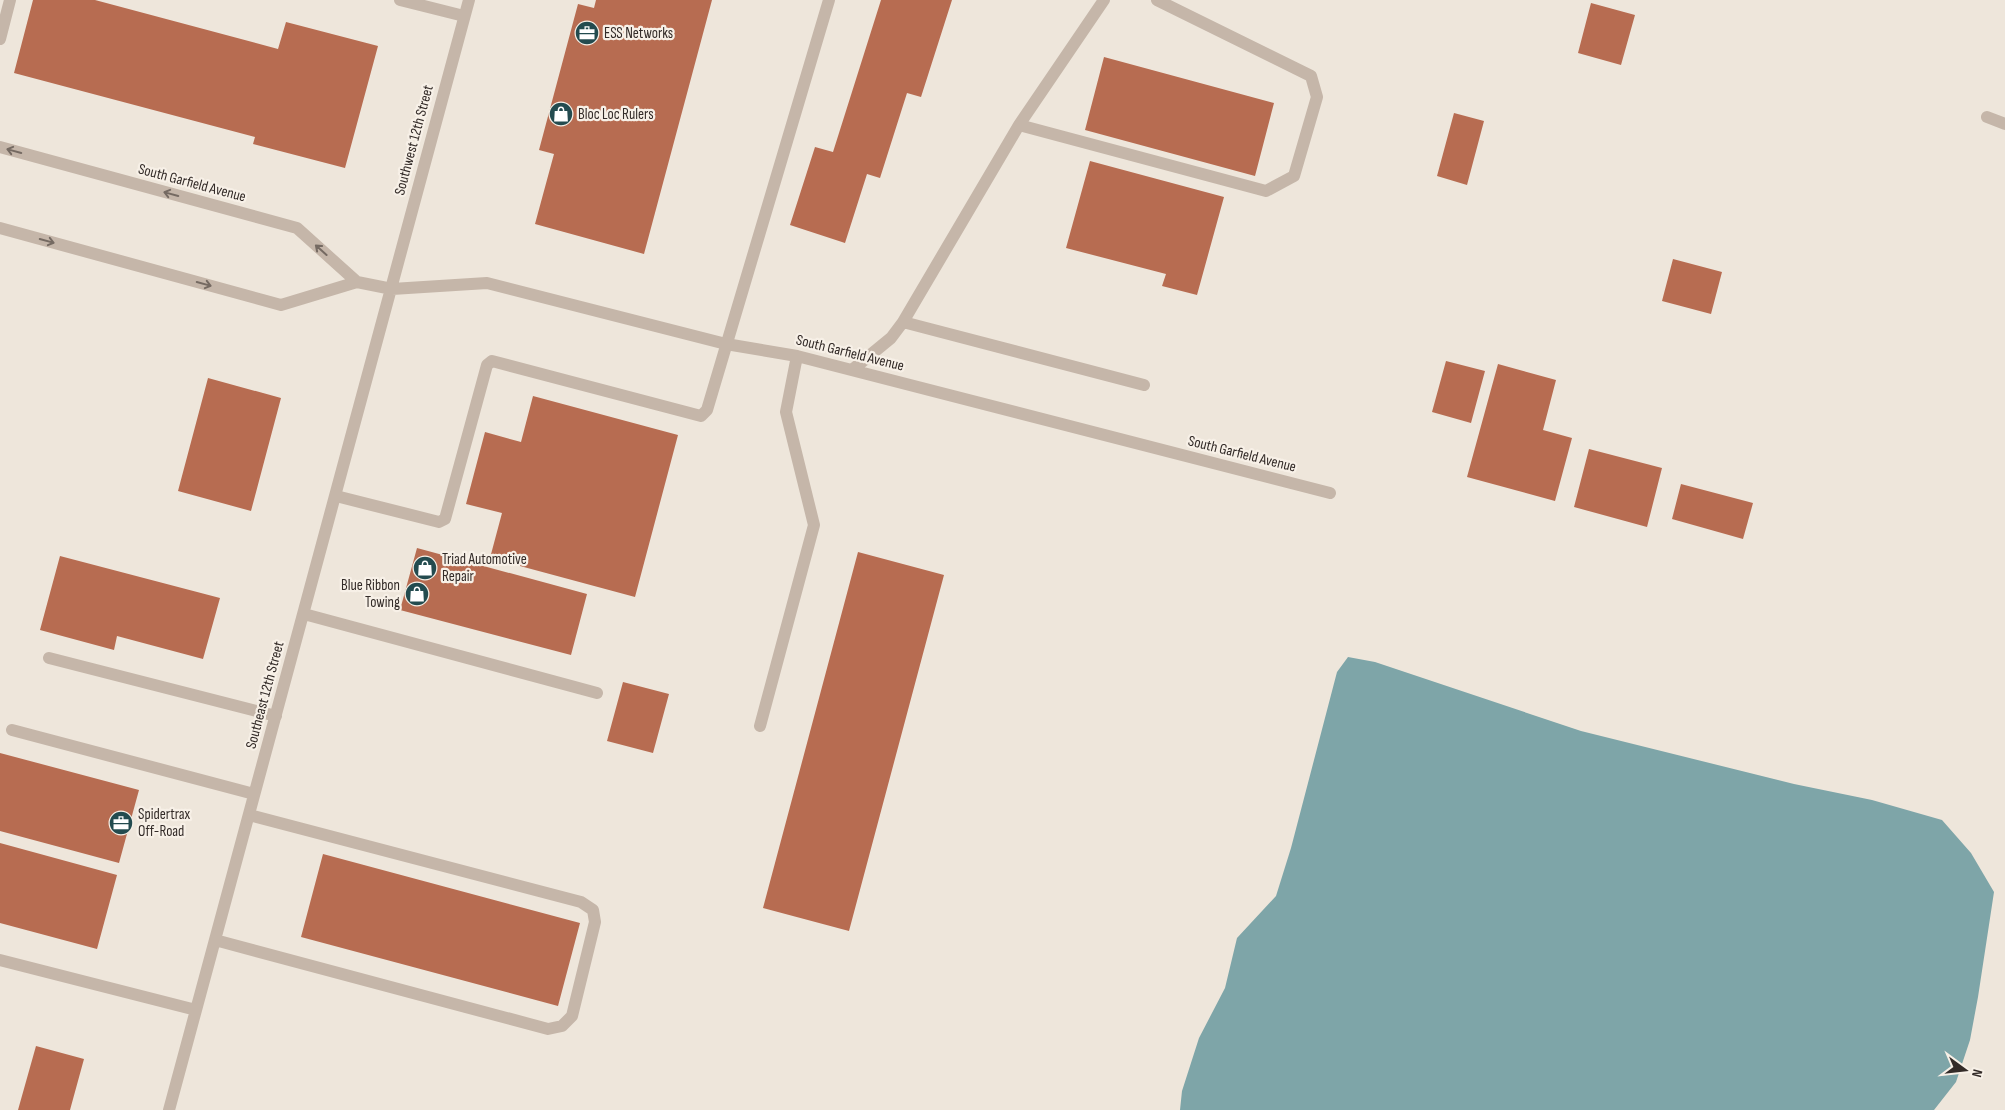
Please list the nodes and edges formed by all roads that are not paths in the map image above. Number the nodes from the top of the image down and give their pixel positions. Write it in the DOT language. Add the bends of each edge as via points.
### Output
graph roads {
  1 [pos="10,0"];
  2 [pos="400,0"];
  3 [pos="469,0"];
  4 [pos="829,0"];
  5 [pos="1104,0"];
  6 [pos="1157,0"];
  7 [pos="464,16"];
  8 [pos="0,39"];
  9 [pos="1988,117"];
  10 [pos="2005,124"];
  11 [pos="1019,125"];
  12 [pos="0,148"];
  13 [pos="0,228"];
  14 [pos="357,282"];
  15 [pos="392,289"];
  16 [pos="903,322"];
  17 [pos="726,344"];
  18 [pos="797,356"];
  19 [pos="852,370"];
  20 [pos="1144,385"];
  21 [pos="1330,493"];
  22 [pos="336,496"];
  23 [pos="304,614"];
  24 [pos="49,658"];
  25 [pos="597,693"];
  26 [pos="276,716"];
  27 [pos="760,726"];
  28 [pos="12,730"];
  29 [pos="254,794"];
  30 [pos="249,815"];
  31 [pos="215,940"];
  32 [pos="0,960"];
  33 [pos="196,1010"];
  34 [pos="169,1110"];
  1 -- 8 [label="street"];
  2 -- 7 [label="street"];
  3 -- 7 [label="street, Southwest 12th Street"];
  4 -- 17 [label="street"];
  5 -- 11 [label="street"];
  6 -- 11 [label="street" via="1311,76 1317,97 1294,176 1266,191"];
  7 -- 15 [label="street, Southwest 12th Street"];
  9 -- 10 [label="street"];
  11 -- 16 [label="street"];
  14 -- 12 [label="street, South Garfield Avenue, one-way" via="297,228"];
  13 -- 14 [label="street, South Garfield Avenue, one-way" via="281,305"];
  14 -- 15 [label="street, South Garfield Avenue"];
  15 -- 17 [label="street, South Garfield Avenue" via="487,283"];
  15 -- 22 [label="street, Southeast 12th Street"];
  16 -- 19 [label="street" via="890,338"];
  16 -- 20 [label="street"];
  17 -- 18 [label="street, South Garfield Avenue"];
  17 -- 22 [label="street" via="707,410 701,416 492,360 487,365 445,519 439,522"];
  18 -- 19 [label="street, South Garfield Avenue"];
  18 -- 27 [label="street" via="786,412 814,525"];
  19 -- 21 [label="street, South Garfield Avenue"];
  22 -- 23 [label="street, Southeast 12th Street"];
  23 -- 25 [label="street"];
  23 -- 26 [label="street, Southeast 12th Street"];
  24 -- 26 [label="street"];
  26 -- 29 [label="street, Southeast 12th Street"];
  28 -- 29 [label="street"];
  29 -- 30 [label="street, Southeast 12th Street"];
  30 -- 31 [label="street, Southeast 12th Street"];
  30 -- 31 [label="street" via="582,902 593,910 595,922 572,1016 562,1026 548,1029"];
  31 -- 33 [label="street, Southeast 12th Street"];
  32 -- 33 [label="street"];
  33 -- 34 [label="street, Southeast 12th Street"];
}
